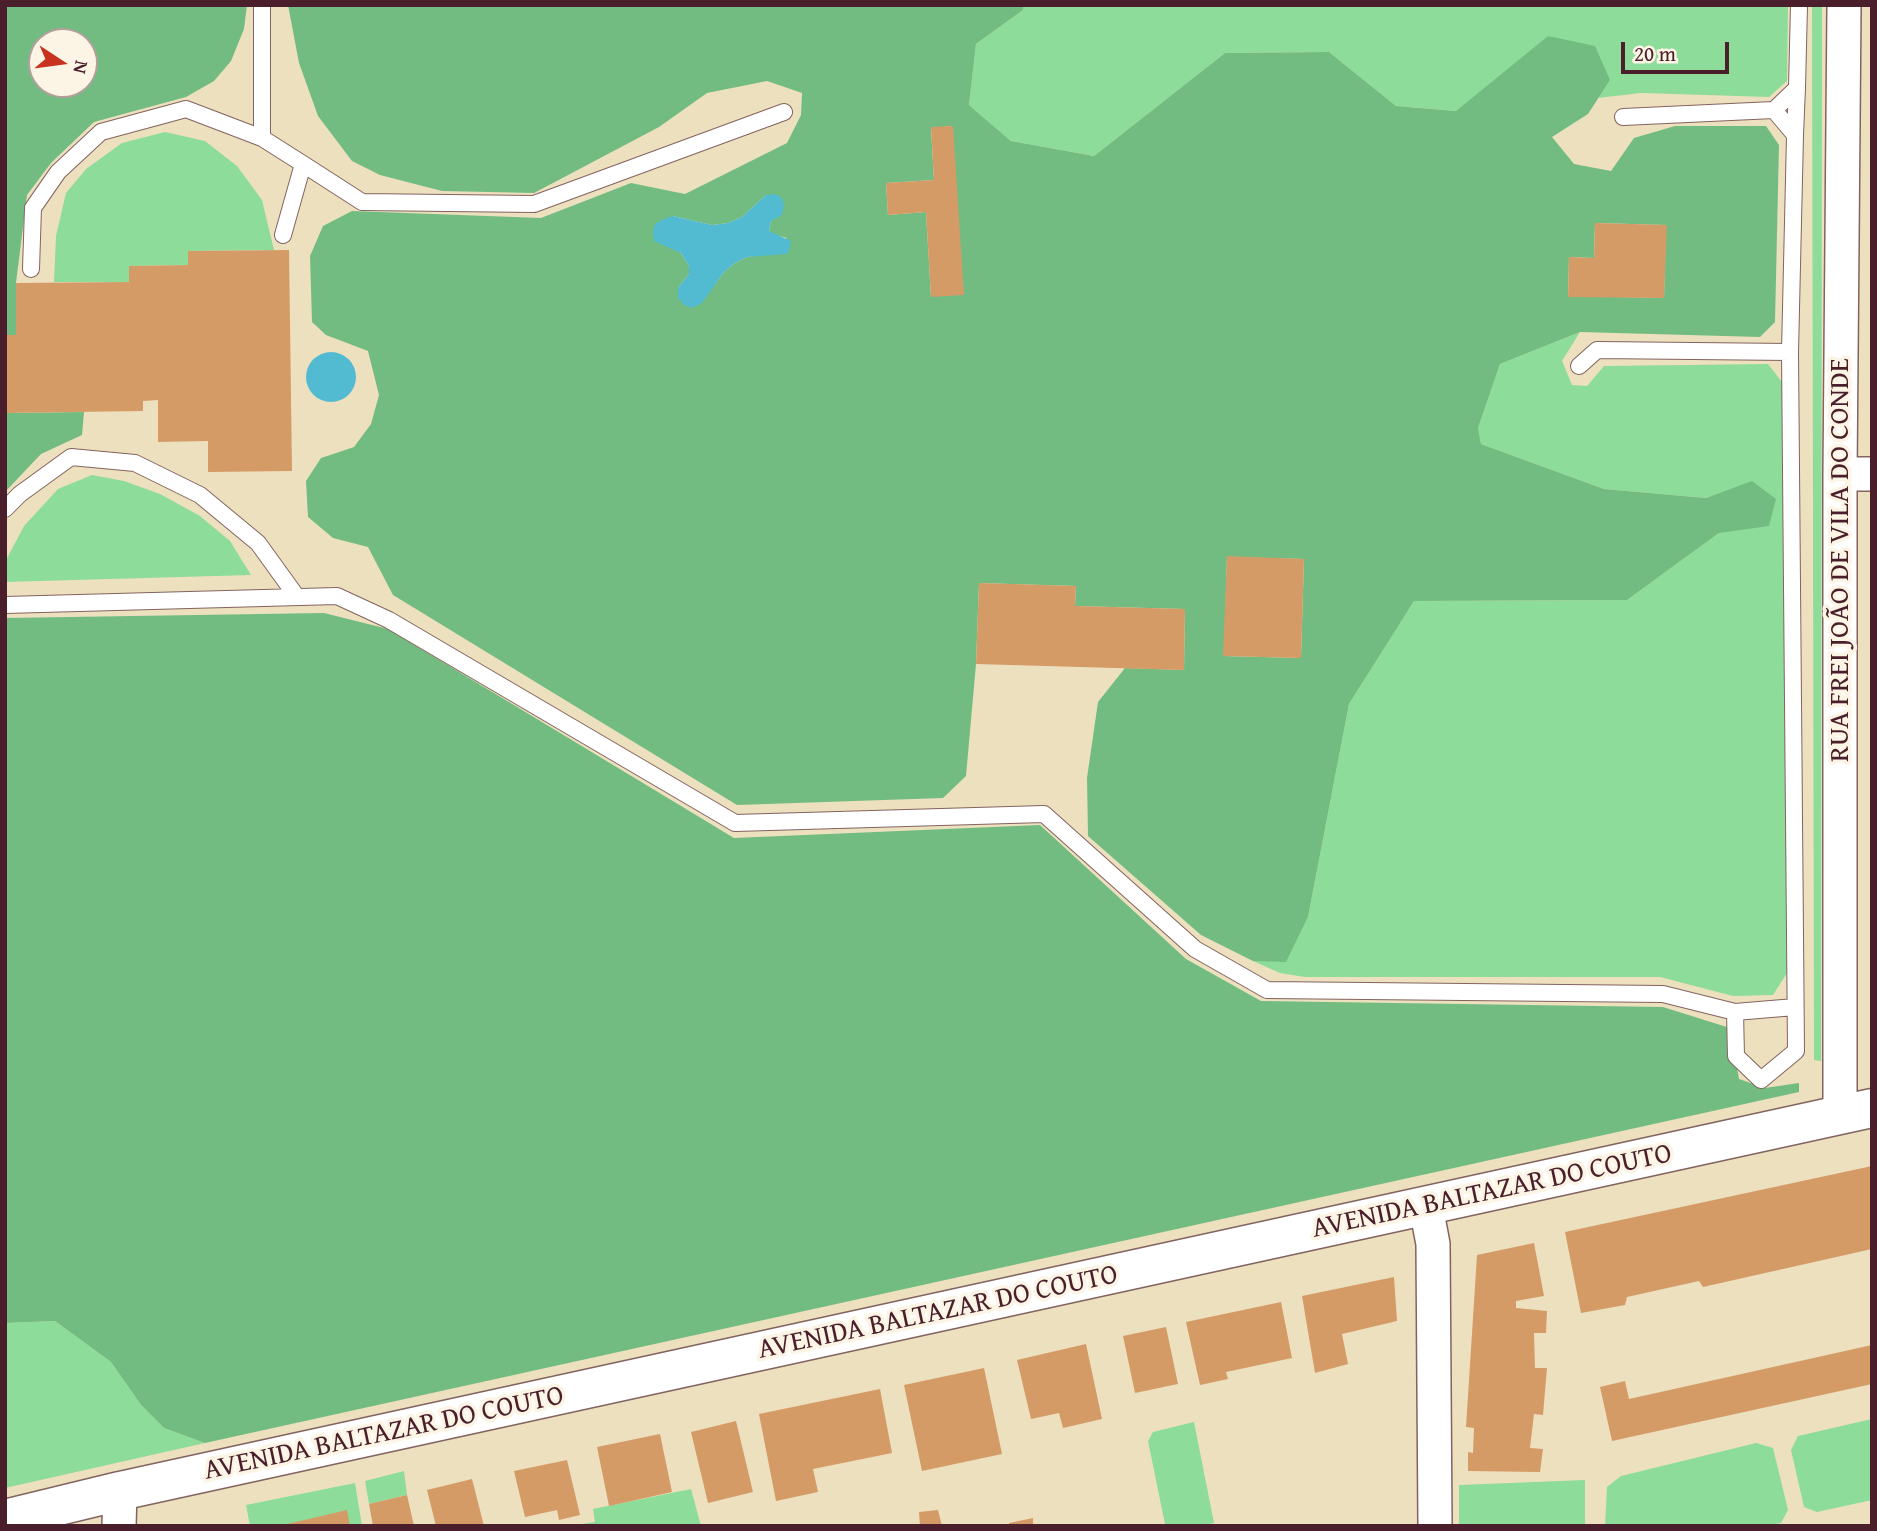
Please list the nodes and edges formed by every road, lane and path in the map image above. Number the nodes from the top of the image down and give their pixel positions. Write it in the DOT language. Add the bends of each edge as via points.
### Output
graph roads {
  1 [pos="262,5"];
  2 [pos="1799,5"];
  3 [pos="1844,5"];
  4 [pos="1858,73"];
  5 [pos="1797,88"];
  6 [pos="1774,110"];
  7 [pos="784,112"];
  8 [pos="1623,117"];
  9 [pos="1795,135"];
  10 [pos="262,138"];
  11 [pos="303,164"];
  12 [pos="283,235"];
  13 [pos="1857,263"];
  14 [pos="31,269"];
  15 [pos="1790,352"];
  16 [pos="1579,366"];
  17 [pos="1856,474"];
  18 [pos="5,509"];
  19 [pos="297,597"];
  20 [pos="5,605"];
  21 [pos="1795,1007"];
  22 [pos="1735,1012"];
  23 [pos="1856,1111"];
  24 [pos="1426,1207"];
  25 [pos="119,1509"];
  26 [pos="5,1519"];
  27 [pos="1435,1526"];
  1 -- 10 [label="lane"];
  2 -- 5 [label="lane"];
  3 -- 4 [label="street, RUA FREI JOÃO DE VILA DO CONDE"];
  4 -- 13 [label="street, RUA FREI JOÃO DE VILA DO CONDE"];
  5 -- 6 [label="lane"];
  5 -- 9 [label="lane"];
  6 -- 8 [label="lane"];
  6 -- 9 [label="lane"];
  7 -- 11 [label="lane" via="534,204 362,202"];
  9 -- 15 [label="lane"];
  10 -- 11 [label="lane"];
  10 -- 14 [label="lane" via="186,109 101,132 58,172 33,208"];
  11 -- 12 [label="lane"];
  13 -- 17 [label="street, RUA FREI JOÃO DE VILA DO CONDE"];
  15 -- 16 [label="lane" via="1597,350"];
  15 -- 21 [label="lane"];
  17 -- 23 [label="street, RUA FREI JOÃO DE VILA DO CONDE"];
  18 -- 19 [label="lane" via="71,457 135,463 200,495 258,543"];
  19 -- 20 [label="lane"];
  19 -- 22 [label="lane" via="337,596 389,620 735,823 1044,814 1195,949 1267,990 1663,995"];
  21 -- 22 [label="lane"];
  21 -- 22 [label="lane" via="1796,1051 1761,1080 1736,1056"];
  23 -- 24 [label="main road, AVENIDA BALTAZAR DO COUTO"];
  24 -- 25 [label="main road, AVENIDA BALTAZAR DO COUTO"];
  24 -- 27 [label="street" via="1433,1244"];
  25 -- 26 [label="main road, AVENIDA BALTAZAR DO COUTO"];
}
